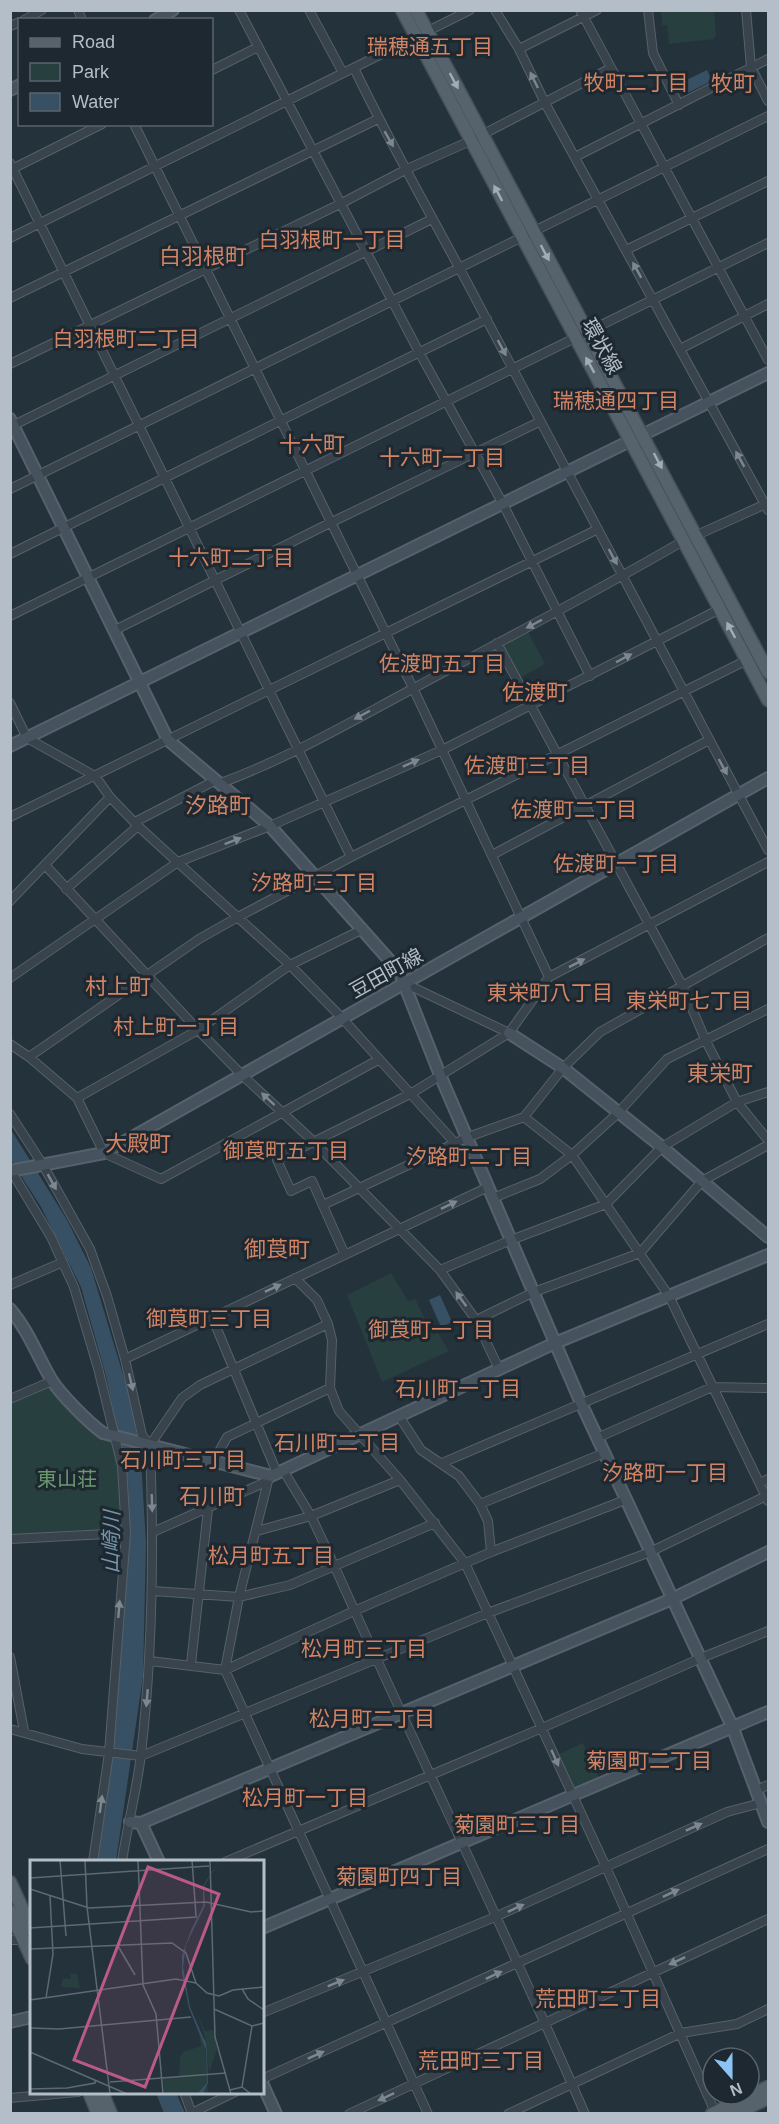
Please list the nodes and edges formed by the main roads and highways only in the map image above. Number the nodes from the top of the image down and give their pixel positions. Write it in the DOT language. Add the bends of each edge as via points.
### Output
graph roads {
  1 [pos="402,10"];
  2 [pos="417,10"];
  3 [pos="768,672"];
  4 [pos="768,700"];
  5 [pos="10,1882"];
  6 [pos="10,1911"];
  7 [pos="22,1937"];
  8 [pos="30,1955"];
  9 [pos="768,2088"];
  10 [pos="90,2094"];
  11 [pos="103,2094"];
  12 [pos="768,2098"];
  13 [pos="713,2113"];
  14 [pos="740,2113"];
  15 [pos="98,2114"];
  16 [pos="111,2114"];
  4 -- 1 [label="main road, 環状線, one-way"];
  2 -- 3 [label="main road, 環状線, one-way"];
  5 -- 7 [label="main road"];
  6 -- 7 [label="main road"];
  7 -- 8 [label="main road"];
  9 -- 13 [label="main road"];
  10 -- 15 [label="main road"];
  11 -- 16 [label="main road"];
  12 -- 14 [label="main road"];
}
